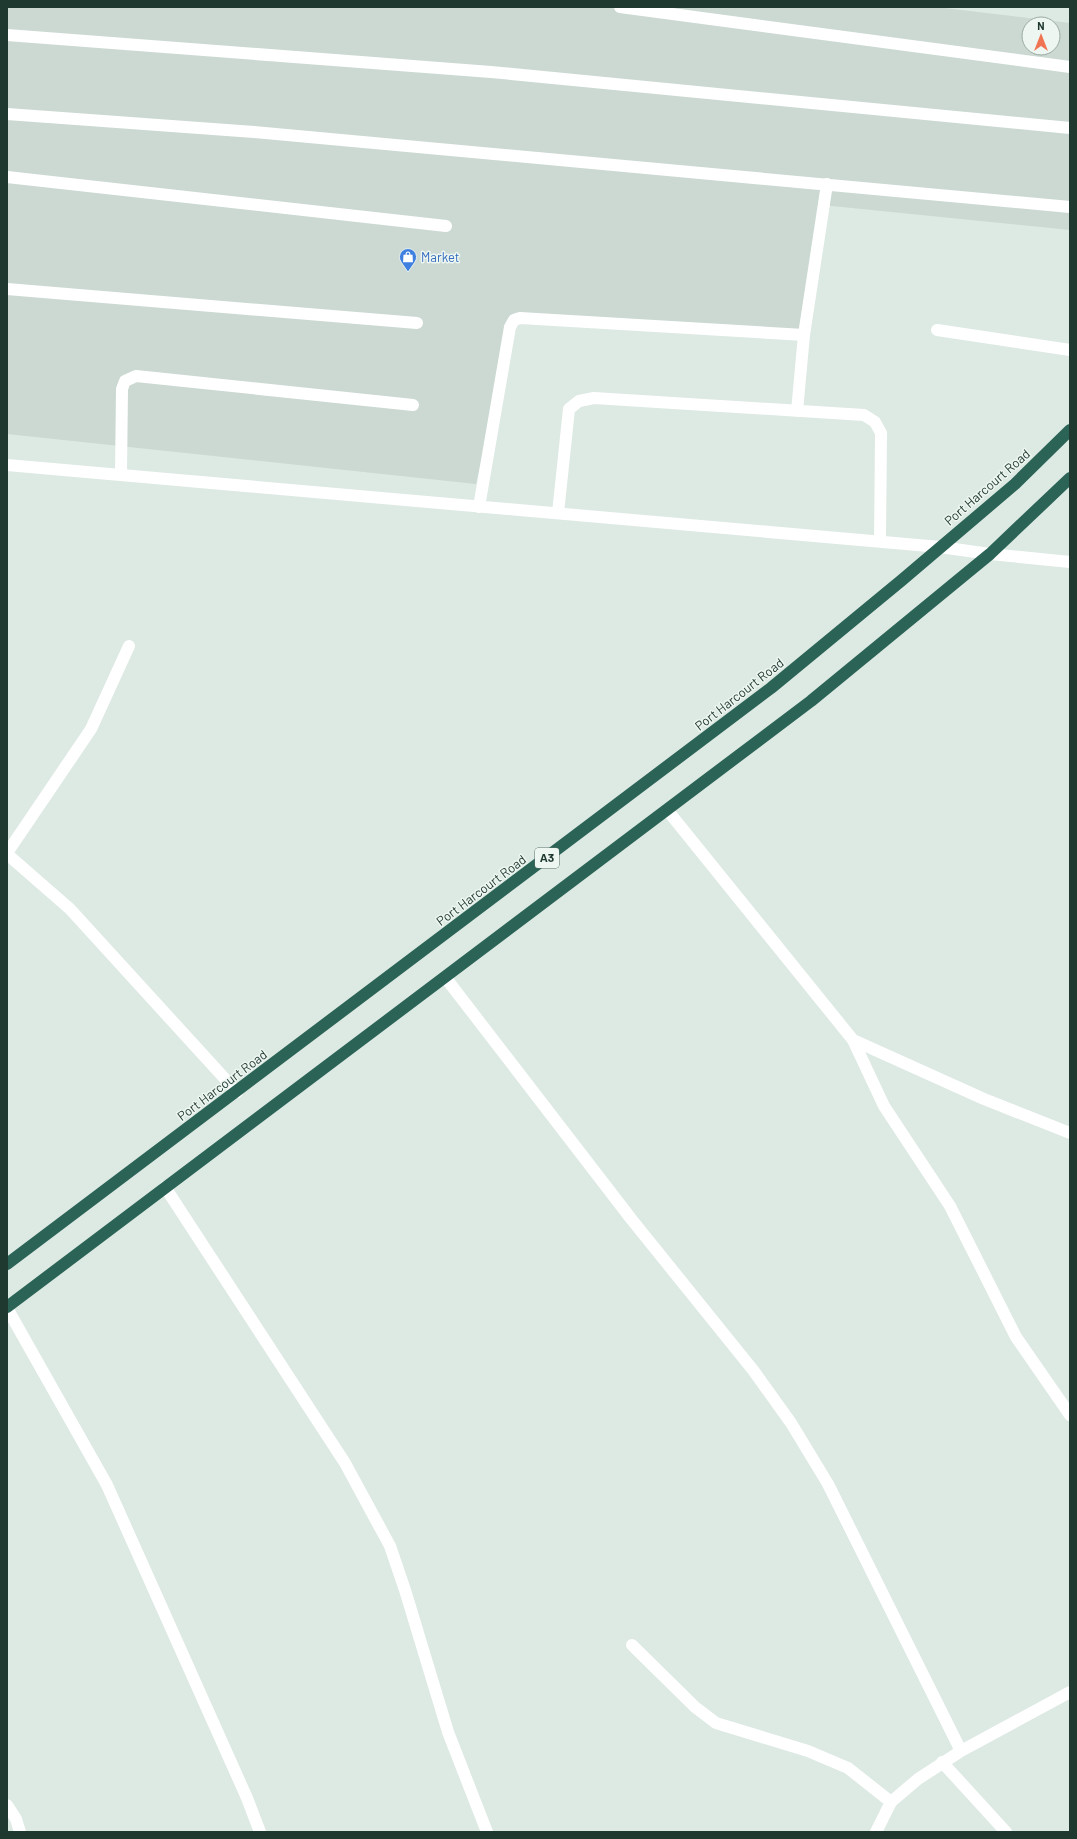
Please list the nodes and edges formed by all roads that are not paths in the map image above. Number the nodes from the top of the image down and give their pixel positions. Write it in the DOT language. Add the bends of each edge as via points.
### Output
graph roads {
  1 [pos="620,7"];
  2 [pos="7,35"];
  3 [pos="1070,67"];
  4 [pos="7,114"];
  5 [pos="1070,128"];
  6 [pos="7,177"];
  7 [pos="827,184"];
  8 [pos="1070,207"];
  9 [pos="446,226"];
  10 [pos="7,289"];
  11 [pos="417,323"];
  12 [pos="937,330"];
  13 [pos="804,334"];
  14 [pos="1070,350"];
  15 [pos="413,405"];
  16 [pos="796,411"];
  17 [pos="1070,430"];
  18 [pos="7,465"];
  19 [pos="121,475"];
  20 [pos="1070,478"];
  21 [pos="479,507"];
  22 [pos="558,513"];
  23 [pos="880,541"];
  24 [pos="940,547"];
  25 [pos="990,554"];
  26 [pos="1070,562"];
  27 [pos="129,646"];
  28 [pos="668,811"];
  29 [pos="7,854"];
  30 [pos="445,977"];
  31 [pos="853,1040"];
  32 [pos="237,1092"];
  33 [pos="1070,1134"];
  34 [pos="165,1187"];
  35 [pos="7,1264"];
  36 [pos="7,1307"];
  37 [pos="1070,1416"];
  38 [pos="632,1645"];
  39 [pos="1070,1692"];
  40 [pos="961,1751"];
  41 [pos="942,1762"];
  42 [pos="891,1802"];
  43 [pos="7,1805"];
  44 [pos="20,1832"];
  45 [pos="260,1832"];
  46 [pos="487,1832"];
  47 [pos="876,1832"];
  48 [pos="1006,1832"];
  1 -- 3 [label="street"];
  2 -- 5 [label="street" via="491,72"];
  4 -- 7 [label="street" via="254,132"];
  6 -- 9 [label="street"];
  7 -- 8 [label="street"];
  7 -- 13 [label="street"];
  10 -- 11 [label="street"];
  12 -- 14 [label="street"];
  13 -- 16 [label="street"];
  13 -- 21 [label="street" via="520,318 514,320 510,327"];
  15 -- 19 [label="street" via="136,376 125,381 122,389"];
  16 -- 22 [label="street" via="594,398 579,401 569,409"];
  16 -- 23 [label="street" via="864,415 875,422 881,433"];
  17 -- 24 [label="highway, Port Harcourt Road / A3" via="1014,484"];
  18 -- 19 [label="street"];
  19 -- 21 [label="street"];
  20 -- 25 [label="highway, A3"];
  21 -- 22 [label="street"];
  22 -- 23 [label="street"];
  23 -- 24 [label="street"];
  24 -- 25 [label="street"];
  24 -- 32 [label="highway, Port Harcourt Road / A3" via="772,688"];
  25 -- 26 [label="street"];
  25 -- 28 [label="highway, A3" via="812,701"];
  27 -- 29 [label="street" via="90,729"];
  28 -- 30 [label="highway, A3"];
  28 -- 31 [label="street"];
  29 -- 32 [label="street" via="70,909"];
  30 -- 34 [label="highway, A3"];
  30 -- 40 [label="street" via="632,1220 753,1370 791,1423 828,1484"];
  31 -- 33 [label="street" via="971,1094"];
  31 -- 37 [label="street" via="884,1106 950,1206 1016,1337"];
  32 -- 35 [label="highway, Port Harcourt Road / A3"];
  34 -- 36 [label="highway, A3"];
  34 -- 46 [label="street" via="345,1463 390,1546 448,1732"];
  36 -- 45 [label="street" via="107,1485"];
  38 -- 42 [label="street" via="695,1707 716,1723 808,1751 848,1768"];
  39 -- 40 [label="street"];
  40 -- 41 [label="street"];
  41 -- 42 [label="street"];
  41 -- 48 [label="street"];
  42 -- 47 [label="street"];
  43 -- 44 [label="street" via="16,1819"];
}
